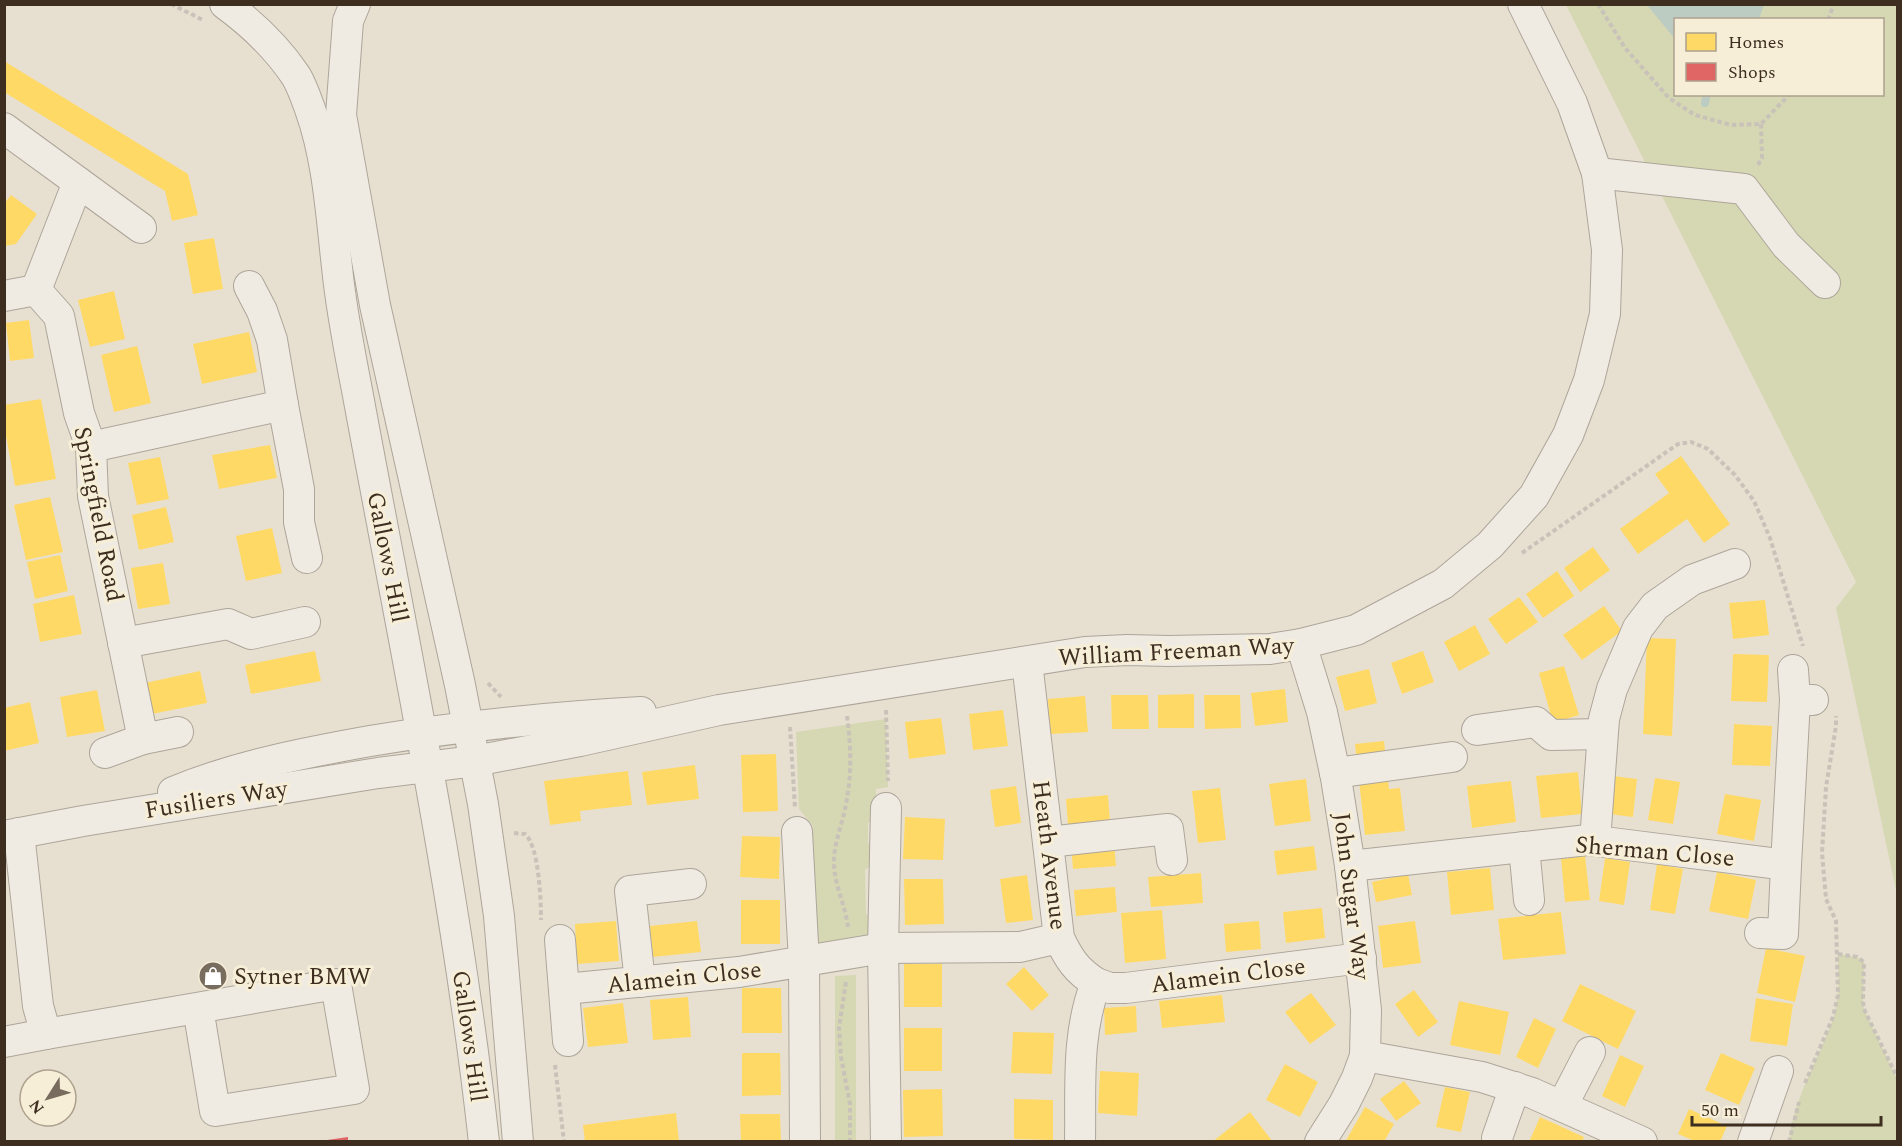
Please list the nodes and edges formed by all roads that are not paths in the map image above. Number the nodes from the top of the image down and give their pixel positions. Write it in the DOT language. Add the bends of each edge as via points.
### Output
graph roads {
  1 [pos="355,4"];
  2 [pos="1523,4"];
  3 [pos="216,13"];
  4 [pos="4,128"];
  5 [pos="1597,173"];
  6 [pos="78,182"];
  7 [pos="141,228"];
  8 [pos="1825,283"];
  9 [pos="249,286"];
  10 [pos="36,290"];
  11 [pos="4,296"];
  12 [pos="283,405"];
  13 [pos="91,447"];
  14 [pos="307,558"];
  15 [pos="1735,564"];
  16 [pos="305,622"];
  17 [pos="123,643"];
  18 [pos="1301,644"];
  19 [pos="1027,662"];
  20 [pos="1793,670"];
  21 [pos="719,710"];
  22 [pos="468,727"];
  23 [pos="1477,730"];
  24 [pos="178,732"];
  25 [pos="422,733"];
  26 [pos="1602,734"];
  27 [pos="143,739"];
  28 [pos="105,753"];
  29 [pos="1452,757"];
  30 [pos="476,761"];
  31 [pos="427,766"];
  32 [pos="1335,773"];
  33 [pos="886,808"];
  34 [pos="122,815"];
  35 [pos="797,832"];
  36 [pos="12,835"];
  37 [pos="1595,841"];
  38 [pos="1048,842"];
  39 [pos="1524,847"];
  40 [pos="1172,860"];
  41 [pos="1786,865"];
  42 [pos="1350,866"];
  43 [pos="691,884"];
  44 [pos="1529,900"];
  45 [pos="1760,933"];
  46 [pos="1059,938"];
  47 [pos="560,940"];
  48 [pos="882,948"];
  49 [pos="1361,958"];
  50 [pos="804,962"];
  51 [pos="640,982"];
  52 [pos="1096,983"];
  53 [pos="565,989"];
  54 [pos="198,1008"];
  55 [pos="46,1034"];
  56 [pos="568,1041"];
  57 [pos="4,1042"];
  58 [pos="1590,1052"];
  59 [pos="1365,1056"];
  60 [pos="1779,1071"];
  61 [pos="1515,1087"];
  62 [pos="1562,1106"];
  63 [pos="1597,1132"];
  64 [pos="1497,1138"];
  65 [pos="484,1142"];
  66 [pos="518,1142"];
  67 [pos="805,1142"];
  68 [pos="886,1142"];
  69 [pos="1080,1142"];
  70 [pos="1320,1142"];
  71 [pos="1642,1142"];
  72 [pos="1753,1142"];
  1 -- 22 [label="street, Gallows Hill" via="348,21 341,115 375,305"];
  2 -- 5 [label="street, William Freeman Way" via="1572,104"];
  3 -- 25 [label="street, Gallows Hill" via="246,21 297,78 311,112 325,170 341,304"];
  4 -- 6 [label="street"];
  5 -- 8 [label="street" via="1744,189 1786,245"];
  5 -- 18 [label="street, William Freeman Way" via="1607,250 1605,314 1585,391 1568,435 1534,496 1490,545 1443,584 1356,630"];
  6 -- 7 [label="street"];
  6 -- 10 [label="street"];
  9 -- 12 [label="street" via="272,340"];
  10 -- 11 [label="street"];
  10 -- 13 [label="street, Springfield Road" via="58,316 79,413"];
  12 -- 13 [label="street"];
  12 -- 14 [label="street"];
  13 -- 17 [label="street, Springfield Road" via="93,496"];
  15 -- 26 [label="street" via="1692,580 1646,616 1612,689"];
  16 -- 17 [label="street" via="250,634 228,624"];
  17 -- 27 [label="street, Springfield Road"];
  18 -- 19 [label="street, William Freeman Way" via="1234,651 1096,652"];
  18 -- 32 [label="street, John Sugar Way"];
  19 -- 21 [label="street, William Freeman Way"];
  19 -- 38 [label="street, Heath Avenue"];
  20 -- 41 [label="street" via="1804,700"];
  21 -- 22 [label="street" via="581,716"];
  21 -- 30 [label="street, Fusiliers Way"];
  22 -- 25 [label="street"];
  22 -- 30 [label="street, Gallows Hill"];
  23 -- 26 [label="street" via="1536,722 1551,735"];
  24 -- 27 [label="street"];
  25 -- 31 [label="street, Gallows Hill"];
  25 -- 34 [label="street" via="271,760 183,788"];
  26 -- 37 [label="street"];
  27 -- 28 [label="street"];
  29 -- 32 [label="street"];
  30 -- 31 [label="street, Fusiliers Way"];
  30 -- 66 [label="street, Gallows Hill" via="500,915"];
  31 -- 34 [label="street, Fusiliers Way"];
  31 -- 65 [label="street, Gallows Hill" via="475,1060"];
  32 -- 42 [label="street, John Sugar Way"];
  33 -- 48 [label="street"];
  34 -- 36 [label="street, Fusiliers Way"];
  35 -- 50 [label="street"];
  36 -- 55 [label="street" via="38,1006"];
  37 -- 39 [label="street, Sherman Close"];
  37 -- 41 [label="street, Sherman Close"];
  38 -- 40 [label="street" via="1168,829"];
  38 -- 46 [label="street, Heath Avenue"];
  39 -- 42 [label="street, Sherman Close"];
  39 -- 44 [label="street"];
  41 -- 45 [label="street" via="1783,934"];
  42 -- 49 [label="street, John Sugar Way"];
  43 -- 51 [label="street" via="630,891"];
  46 -- 48 [label="street, Alamein Close" via="1020,947"];
  46 -- 52 [label="street, Heath Avenue" via="1077,969"];
  47 -- 53 [label="street"];
  48 -- 50 [label="street, Alamein Close"];
  48 -- 68 [label="street"];
  49 -- 52 [label="street, Alamein Close" via="1126,988"];
  49 -- 59 [label="street, John Sugar Way"];
  50 -- 51 [label="street, Alamein Close"];
  50 -- 67 [label="street"];
  51 -- 53 [label="street, Alamein Close"];
  52 -- 69 [label="street" via="1089,1000 1081,1055"];
  53 -- 56 [label="street"];
  54 -- 54 [label="street" via="336,984 354,1089 214,1112"];
  54 -- 55 [label="street"];
  55 -- 57 [label="street"];
  58 -- 62 [label="street"];
  59 -- 61 [label="street" via="1482,1077"];
  59 -- 70 [label="street, John Sugar Way" via="1357,1078"];
  60 -- 72 [label="street"];
  61 -- 62 [label="street"];
  61 -- 64 [label="street"];
  62 -- 63 [label="street"];
  63 -- 71 [label="street"];
}
